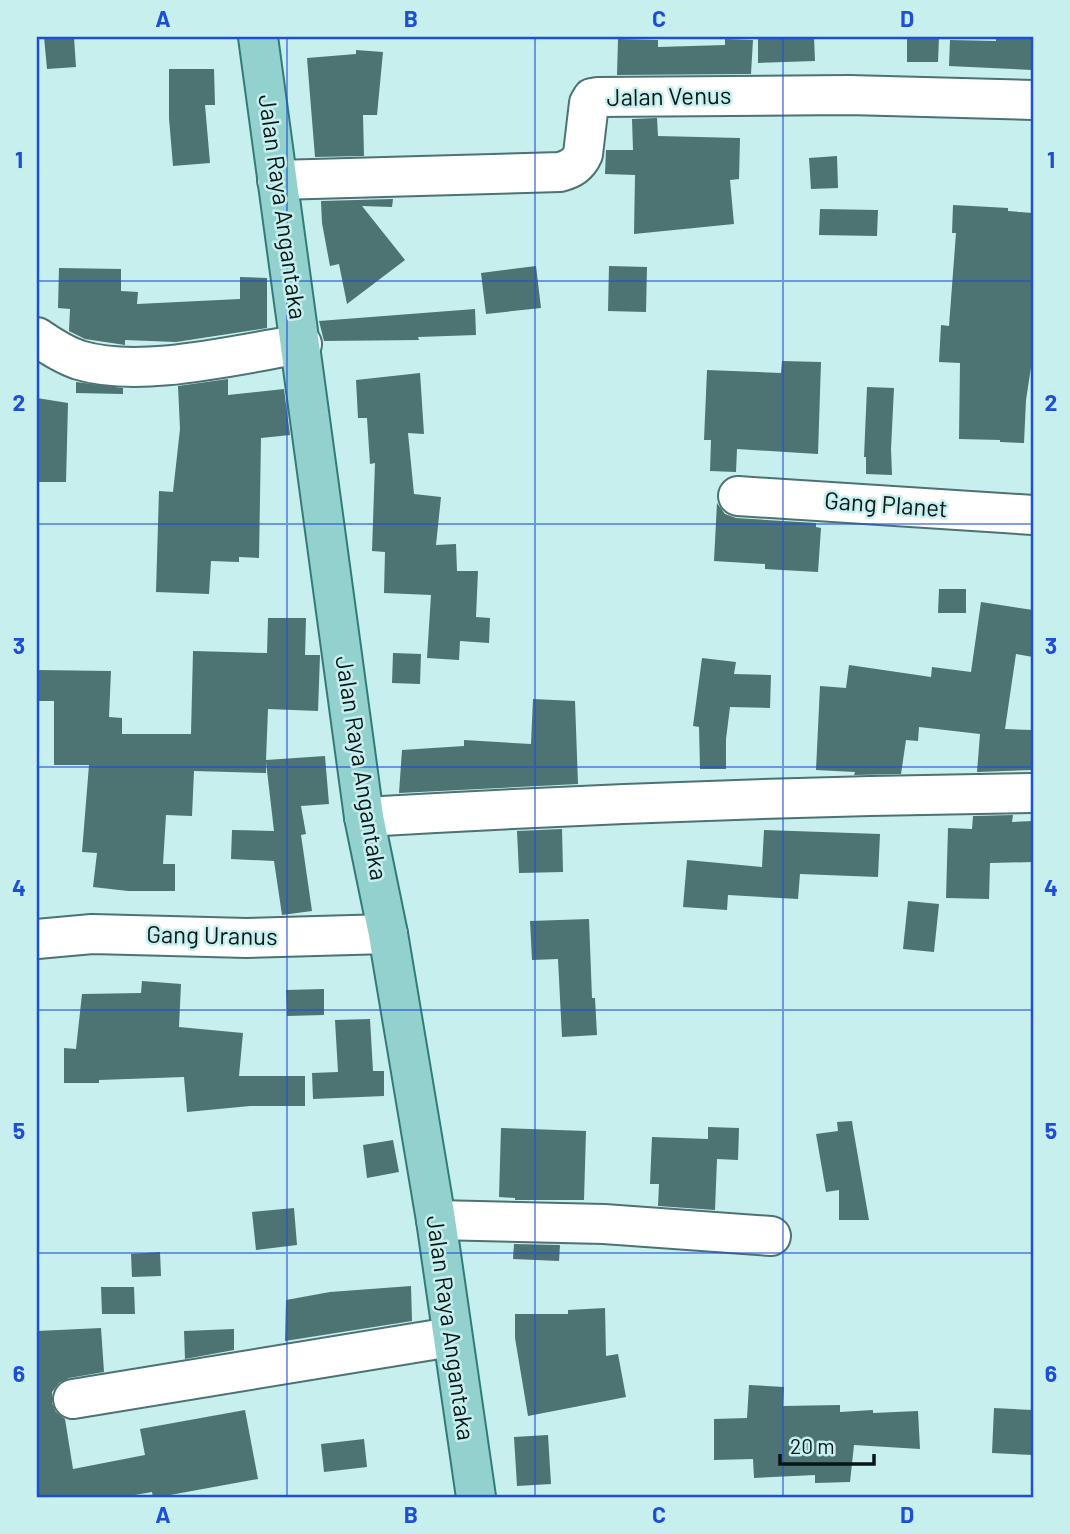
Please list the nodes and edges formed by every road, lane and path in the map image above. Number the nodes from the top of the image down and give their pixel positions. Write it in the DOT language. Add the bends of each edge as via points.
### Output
graph roads {
  1 [pos="258,37"];
  2 [pos="1033,100"];
  3 [pos="277,180"];
  4 [pos="37,337"];
  5 [pos="302,344"];
  6 [pos="738,496"];
  7 [pos="1033,515"];
  8 [pos="1033,793"];
  9 [pos="365,817"];
  10 [pos="388,934"];
  11 [pos="37,939"];
  12 [pos="436,1220"];
  13 [pos="771,1236"];
  14 [pos="451,1337"];
  15 [pos="73,1399"];
  16 [pos="475,1497"];
  1 -- 3 [label="main road, Jalan Raya Angantaka"];
  2 -- 3 [label="street, Jalan Venus" via="849,95 598,97 589,103 583,154 569,170"];
  3 -- 5 [label="main road, Jalan Raya Angantaka"];
  4 -- 5 [label="street" via="77,359 114,366 166,365"];
  5 -- 9 [label="main road, Jalan Raya Angantaka"];
  6 -- 7 [label="street, Gang Planet"];
  8 -- 9 [label="street" via="587,804"];
  9 -- 10 [label="main road, Jalan Raya Angantaka"];
  10 -- 11 [label="street, Gang Uranus" via="247,939 93,934"];
  10 -- 12 [label="main road, Jalan Raya Angantaka"];
  12 -- 13 [label="street" via="604,1224"];
  12 -- 14 [label="main road, Jalan Raya Angantaka"];
  14 -- 15 [label="street"];
  14 -- 16 [label="main road, Jalan Raya Angantaka"];
}
